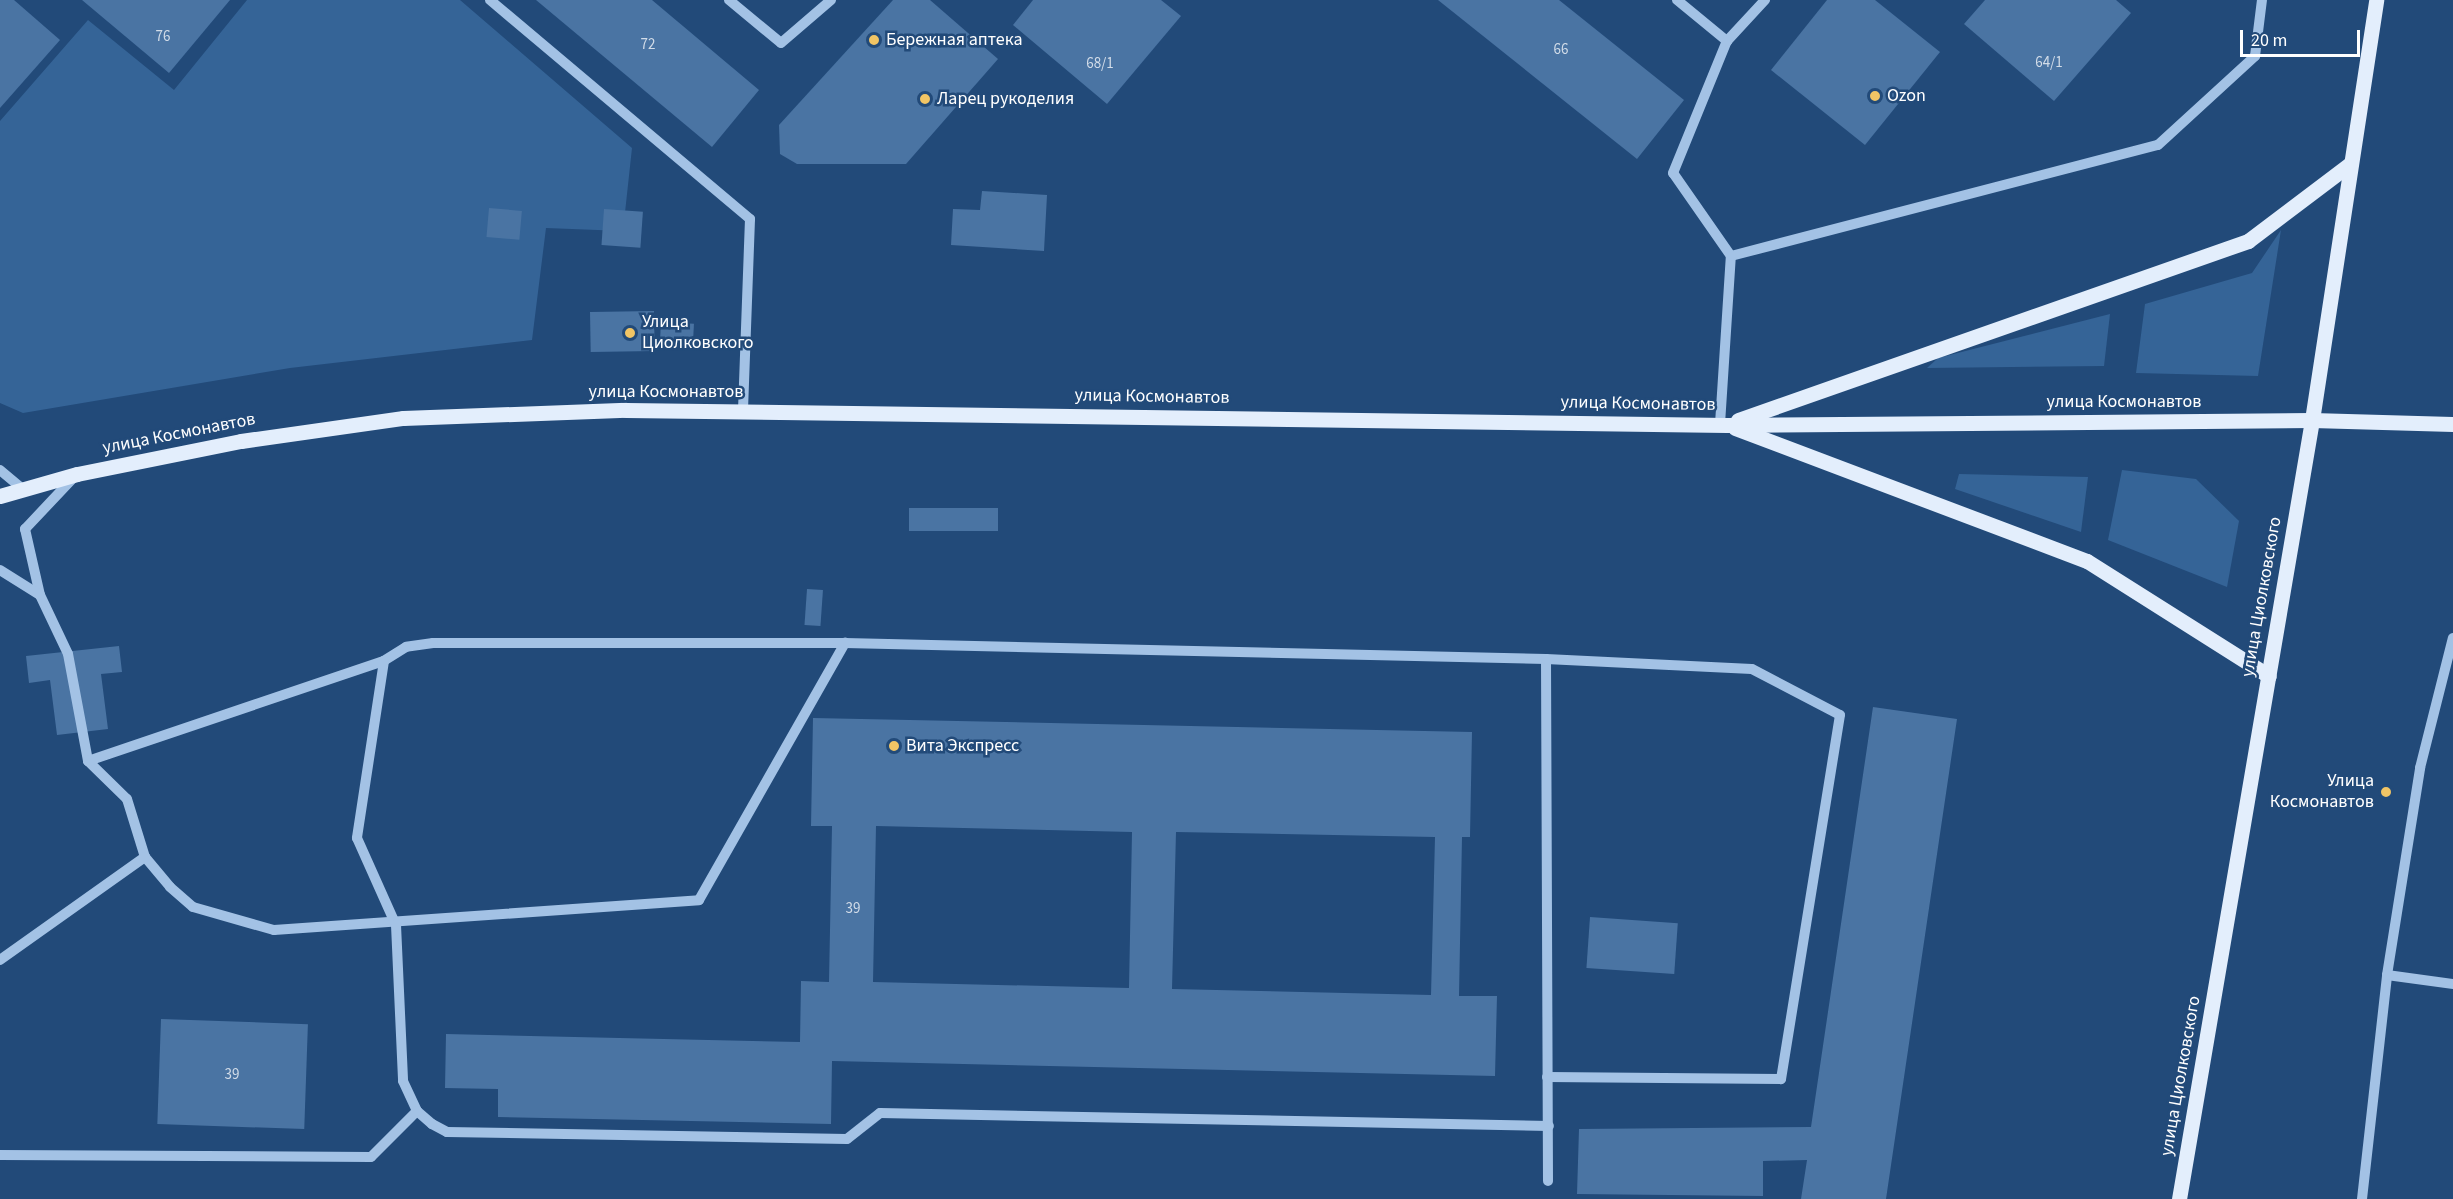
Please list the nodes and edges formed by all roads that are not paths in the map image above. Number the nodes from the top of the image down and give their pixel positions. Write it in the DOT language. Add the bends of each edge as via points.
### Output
graph roads {
  1 [pos="490,0"];
  2 [pos="729,0"];
  3 [pos="831,0"];
  4 [pos="1677,0"];
  5 [pos="1765,0"];
  6 [pos="2262,0"];
  7 [pos="2376,0"];
  8 [pos="1727,41"];
  9 [pos="2351,163"];
  10 [pos="1731,256"];
  11 [pos="742,412"];
  12 [pos="2312,420"];
  13 [pos="1724,424"];
  14 [pos="2453,424"];
  15 [pos="0,470"];
  16 [pos="77,474"];
  17 [pos="23,489"];
  18 [pos="0,496"];
  19 [pos="0,570"];
  20 [pos="40,595"];
  21 [pos="2453,638"];
  22 [pos="845,643"];
  23 [pos="1546,659"];
  24 [pos="384,660"];
  25 [pos="2269,676"];
  26 [pos="88,761"];
  27 [pos="145,857"];
  28 [pos="396,925"];
  29 [pos="0,960"];
  30 [pos="2387,975"];
  31 [pos="2453,984"];
  32 [pos="1547,1077"];
  33 [pos="417,1111"];
  34 [pos="1549,1126"];
  35 [pos="0,1155"];
  36 [pos="1548,1181"];
  37 [pos="2179,1199"];
  38 [pos="2362,1199"];
  1 -- 11 [label="street" via="750,219"];
  2 -- 3 [label="street" via="781,43"];
  4 -- 8 [label="street"];
  5 -- 8 [label="street"];
  6 -- 10 [label="street" via="2255,57 2158,145"];
  7 -- 9 [label="main road, улица Циолковского"];
  8 -- 10 [label="street" via="1673,173"];
  9 -- 12 [label="main road, улица Циолковского"];
  9 -- 13 [label="main road" via="2248,241"];
  10 -- 13 [label="street"];
  11 -- 13 [label="main road, улица Космонавтов"];
  11 -- 16 [label="main road, улица Космонавтов" via="403,418 241,441"];
  12 -- 13 [label="main road, улица Космонавтов"];
  12 -- 14 [label="main road, улица Космонавтов"];
  12 -- 25 [label="main road, улица Циолковского"];
  13 -- 25 [label="main road" via="2087,561"];
  15 -- 17 [label="street"];
  16 -- 17 [label="main road, улица Космонавтов"];
  16 -- 20 [label="street" via="25,528"];
  17 -- 18 [label="main road, улица Космонавтов"];
  19 -- 20 [label="street"];
  20 -- 26 [label="street" via="68,654"];
  21 -- 30 [label="street" via="2420,768"];
  22 -- 23 [label="street"];
  22 -- 24 [label="street" via="433,643 406,647"];
  22 -- 28 [label="street" via="699,900"];
  23 -- 32 [label="street"];
  23 -- 32 [label="street" via="1752,669 1840,715 1782,1079"];
  24 -- 26 [label="street"];
  24 -- 28 [label="street" via="357,838 365,866"];
  25 -- 37 [label="main road, улица Циолковского"];
  26 -- 27 [label="street" via="127,799"];
  27 -- 28 [label="street" via="194,907 237,923 274,930"];
  27 -- 29 [label="street"];
  28 -- 33 [label="street" via="403,1081"];
  30 -- 31 [label="street"];
  30 -- 38 [label="street"];
  32 -- 34 [label="street"];
  33 -- 34 [label="street" via="447,1132 823,1139 847,1139 880,1113"];
  33 -- 35 [label="street" via="371,1157"];
  34 -- 36 [label="street"];
}
